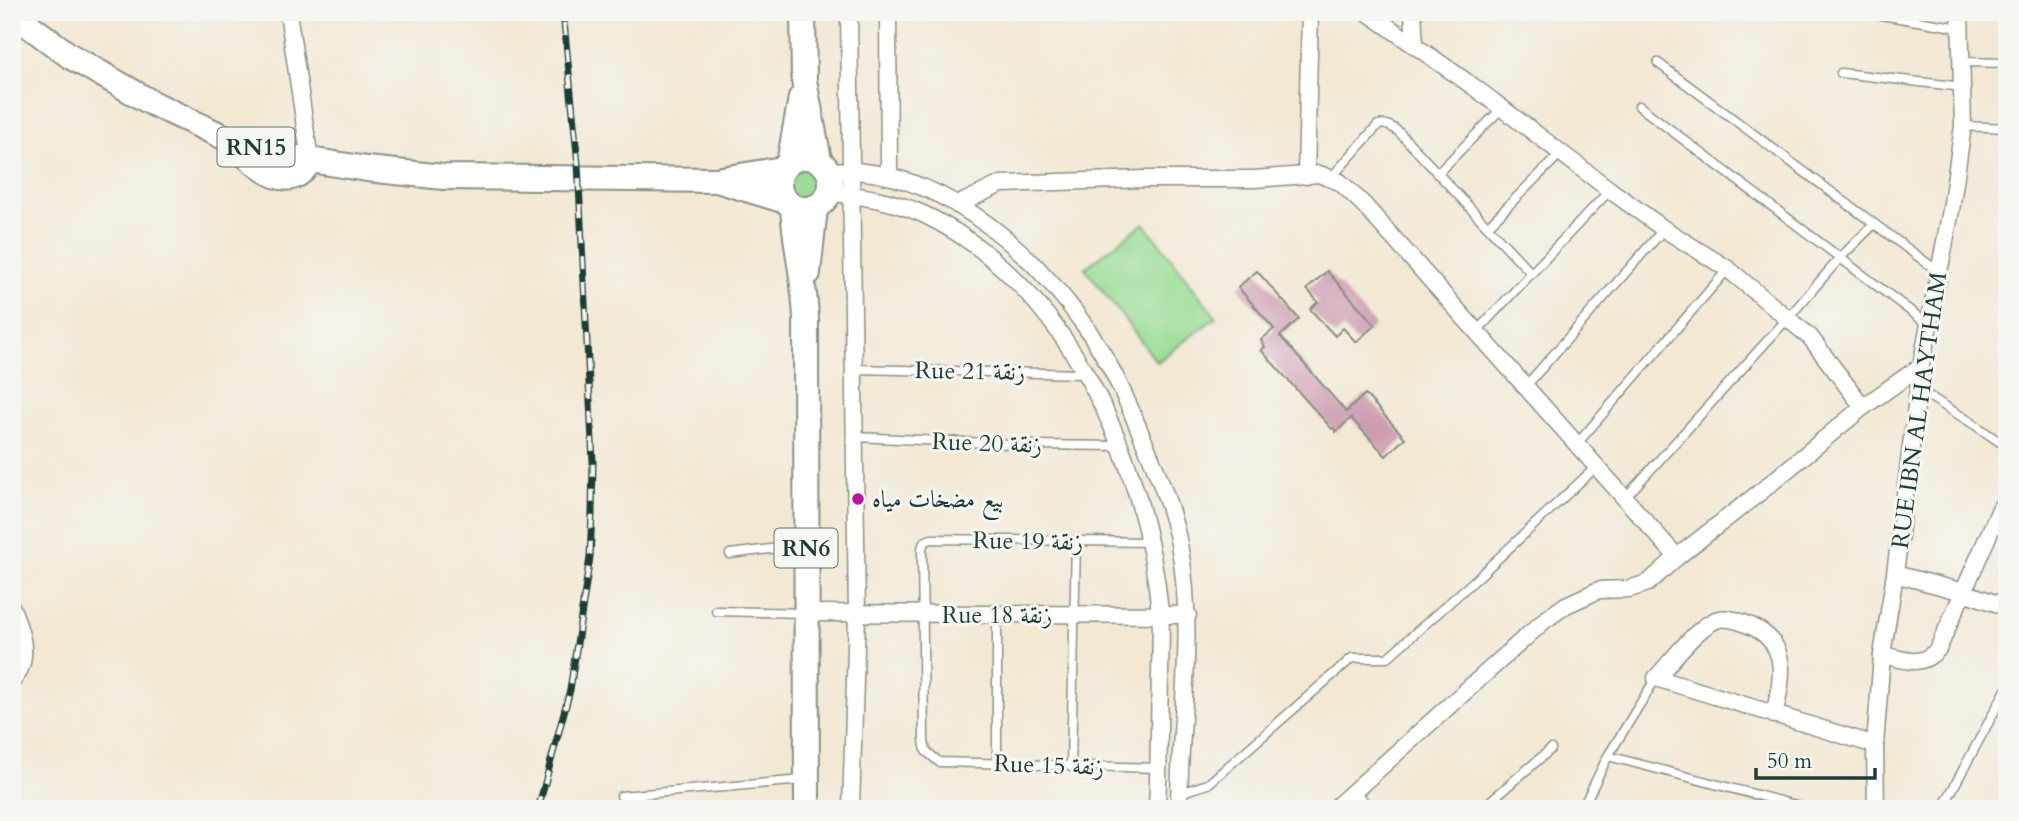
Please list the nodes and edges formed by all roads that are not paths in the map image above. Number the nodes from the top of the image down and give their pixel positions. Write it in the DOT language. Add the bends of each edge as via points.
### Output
graph roads {
  1 [pos="288,12"];
  2 [pos="803,12"];
  3 [pos="849,12"];
  4 [pos="888,12"];
  5 [pos="1310,12"];
  6 [pos="1367,12"];
  7 [pos="1413,12"];
  8 [pos="1863,12"];
  9 [pos="12,13"];
  10 [pos="1961,20"];
  11 [pos="1415,45"];
  12 [pos="1963,62"];
  13 [pos="1658,63"];
  14 [pos="2007,63"];
  15 [pos="1840,73"];
  16 [pos="804,80"];
  17 [pos="1963,87"];
  18 [pos="1639,106"];
  19 [pos="1502,108"];
  20 [pos="1963,127"];
  21 [pos="2007,128"];
  22 [pos="1561,153"];
  23 [pos="310,160"];
  24 [pos="786,166"];
  25 [pos="889,173"];
  26 [pos="1437,174"];
  27 [pos="1306,176"];
  28 [pos="1331,178"];
  29 [pos="716,180"];
  30 [pos="821,188"];
  31 [pos="1610,190"];
  32 [pos="957,205"];
  33 [pos="1874,224"];
  34 [pos="1488,226"];
  35 [pos="1664,229"];
  36 [pos="1839,258"];
  37 [pos="1728,269"];
  38 [pos="1939,272"];
  39 [pos="1532,274"];
  40 [pos="1788,318"];
  41 [pos="1929,325"];
  42 [pos="1476,332"];
  43 [pos="1921,366"];
  44 [pos="854,369"];
  45 [pos="1085,374"];
  46 [pos="1525,387"];
  47 [pos="1919,390"];
  48 [pos="1863,407"];
  49 [pos="855,437"];
  50 [pos="1576,445"];
  51 [pos="1119,446"];
  52 [pos="2007,447"];
  53 [pos="1596,467"];
  54 [pos="1623,499"];
  55 [pos="2001,507"];
  56 [pos="1076,542"];
  57 [pos="1149,542"];
  58 [pos="806,544"];
  59 [pos="730,554"];
  60 [pos="1677,557"];
  61 [pos="1895,574"];
  62 [pos="1963,592"];
  63 [pos="2007,607"];
  64 [pos="12,608"];
  65 [pos="716,611"];
  66 [pos="807,613"];
  67 [pos="857,615"];
  68 [pos="922,615"];
  69 [pos="1075,615"];
  70 [pos="1161,615"];
  71 [pos="1188,615"];
  72 [pos="997,616"];
  73 [pos="1882,655"];
  74 [pos="1656,678"];
  75 [pos="12,681"];
  76 [pos="2007,688"];
  77 [pos="2004,699"];
  78 [pos="1774,715"];
  79 [pos="1874,745"];
  80 [pos="1552,749"];
  81 [pos="1608,756"];
  82 [pos="997,764"];
  83 [pos="1071,767"];
  84 [pos="1158,768"];
  85 [pos="807,780"];
  86 [pos="1354,792"];
  87 [pos="621,796"];
  88 [pos="1179,801"];
  89 [pos="807,809"];
  90 [pos="851,809"];
  91 [pos="1157,809"];
  92 [pos="1334,809"];
  93 [pos="1371,809"];
  94 [pos="1481,809"];
  95 [pos="1582,809"];
  96 [pos="1810,809"];
  97 [pos="1876,809"];
  98 [pos="1942,809"];
  1 -- 23 [label="street"];
  2 -- 16 [label="main road, RN6"];
  3 -- 30 [label="street"];
  4 -- 25 [label="street"];
  5 -- 27 [label="street"];
  6 -- 11 [label="street"];
  7 -- 11 [label="street"];
  8 -- 10 [label="lane"];
  9 -- 23 [label="main road, RN15" via="71,56 152,103 226,138"];
  10 -- 12 [label="street, RUE IBN AL HAYTHAM"];
  11 -- 19 [label="street"];
  12 -- 14 [label="lane"];
  12 -- 17 [label="street, RUE IBN AL HAYTHAM"];
  13 -- 33 [label="lane"];
  15 -- 17 [label="lane"];
  16 -- 24 [label="main road, RN6"];
  16 -- 30 [label="main road, RN6"];
  17 -- 20 [label="street, RUE IBN AL HAYTHAM"];
  18 -- 36 [label="lane"];
  19 -- 22 [label="street"];
  19 -- 26 [label="lane"];
  20 -- 21 [label="lane"];
  20 -- 38 [label="street, RUE IBN AL HAYTHAM"];
  22 -- 31 [label="street"];
  22 -- 34 [label="lane"];
  23 -- 29 [label="main road, RN15" via="444,177"];
  24 -- 29 [label="main road, RN15"];
  24 -- 30 [label="main road" via="803,157"];
  24 -- 30 [label="main road, RN6" via="779,189"];
  26 -- 28 [label="lane" via="1399,132 1383,123"];
  26 -- 34 [label="lane"];
  27 -- 28 [label="street"];
  27 -- 32 [label="street" via="1001,184"];
  28 -- 42 [label="street" via="1352,192"];
  29 -- 30 [label="main road, RN15"];
  30 -- 32 [label="street" via="908,182"];
  30 -- 44 [label="street"];
  30 -- 45 [label="street" via="891,203 965,237 1024,287"];
  30 -- 58 [label="main road, RN6" via="795,241 805,288"];
  31 -- 35 [label="street"];
  31 -- 39 [label="lane"];
  32 -- 71 [label="street" via="1020,252 1064,299 1105,358 1164,489 1179,542"];
  33 -- 36 [label="lane"];
  33 -- 38 [label="lane"];
  34 -- 39 [label="lane"];
  35 -- 37 [label="street"];
  35 -- 46 [label="lane"];
  36 -- 40 [label="lane"];
  36 -- 41 [label="lane"];
  37 -- 40 [label="street"];
  37 -- 50 [label="lane"];
  38 -- 41 [label="street, RUE IBN AL HAYTHAM"];
  39 -- 42 [label="lane"];
  40 -- 48 [label="street" via="1810,337"];
  40 -- 54 [label="lane"];
  41 -- 43 [label="street, RUE IBN AL HAYTHAM"];
  42 -- 46 [label="street"];
  43 -- 47 [label="street, RUE IBN AL HAYTHAM"];
  43 -- 48 [label="street"];
  44 -- 45 [label="lane, Rue 21 زنقة"];
  44 -- 49 [label="street"];
  45 -- 51 [label="street"];
  46 -- 50 [label="street"];
  47 -- 52 [label="lane"];
  47 -- 61 [label="street, RUE IBN AL HAYTHAM"];
  48 -- 60 [label="street"];
  49 -- 51 [label="lane, Rue 20 زنقة"];
  49 -- 67 [label="street"];
  50 -- 53 [label="street"];
  51 -- 57 [label="street"];
  53 -- 54 [label="street"];
  53 -- 88 [label="lane" via="1387,658 1352,658 1208,783"];
  54 -- 60 [label="street"];
  55 -- 62 [label="street"];
  56 -- 57 [label="lane, Rue 19 زنقة"];
  56 -- 68 [label="lane, Rue 19 زنقة" via="924,542"];
  56 -- 69 [label="lane"];
  57 -- 70 [label="street"];
  58 -- 59 [label="lane"];
  58 -- 66 [label="main road, RN6"];
  60 -- 86 [label="street" via="1648,583 1599,590 1555,612"];
  61 -- 62 [label="street"];
  61 -- 73 [label="street, RUE IBN AL HAYTHAM"];
  62 -- 63 [label="street"];
  62 -- 73 [label="street" via="1930,658 1921,662"];
  64 -- 75 [label="street" via="24,660"];
  65 -- 66 [label="lane"];
  66 -- 67 [label="street, Rue 18 زنقة"];
  66 -- 85 [label="main road, RN6"];
  67 -- 68 [label="street, Rue 18 زنقة"];
  67 -- 90 [label="street"];
  68 -- 72 [label="street, Rue 18 زنقة"];
  68 -- 82 [label="lane, Rue 15 زنقة" via="926,751 939,762"];
  69 -- 70 [label="street, Rue 18 زنقة"];
  69 -- 72 [label="street, Rue 18 زنقة"];
  69 -- 83 [label="lane"];
  70 -- 71 [label="street, Rue 18 زنقة"];
  70 -- 84 [label="street"];
  71 -- 88 [label="street"];
  72 -- 82 [label="lane"];
  73 -- 79 [label="street, RUE IBN AL HAYTHAM"];
  74 -- 78 [label="street"];
  74 -- 78 [label="street" via="1707,625 1720,619 1740,621 1769,638 1778,652 1783,678"];
  74 -- 81 [label="lane"];
  76 -- 77 [label="lane"];
  77 -- 98 [label="lane"];
  78 -- 79 [label="street"];
  79 -- 97 [label="street, RUE IBN AL HAYTHAM"];
  80 -- 94 [label="lane"];
  81 -- 95 [label="lane"];
  81 -- 96 [label="lane"];
  82 -- 83 [label="lane, Rue 15 زنقة"];
  83 -- 84 [label="lane, Rue 15 زنقة"];
  84 -- 91 [label="street"];
  85 -- 87 [label="lane"];
  85 -- 89 [label="main road, RN6"];
  86 -- 92 [label="street"];
  86 -- 93 [label="lane"];
}
